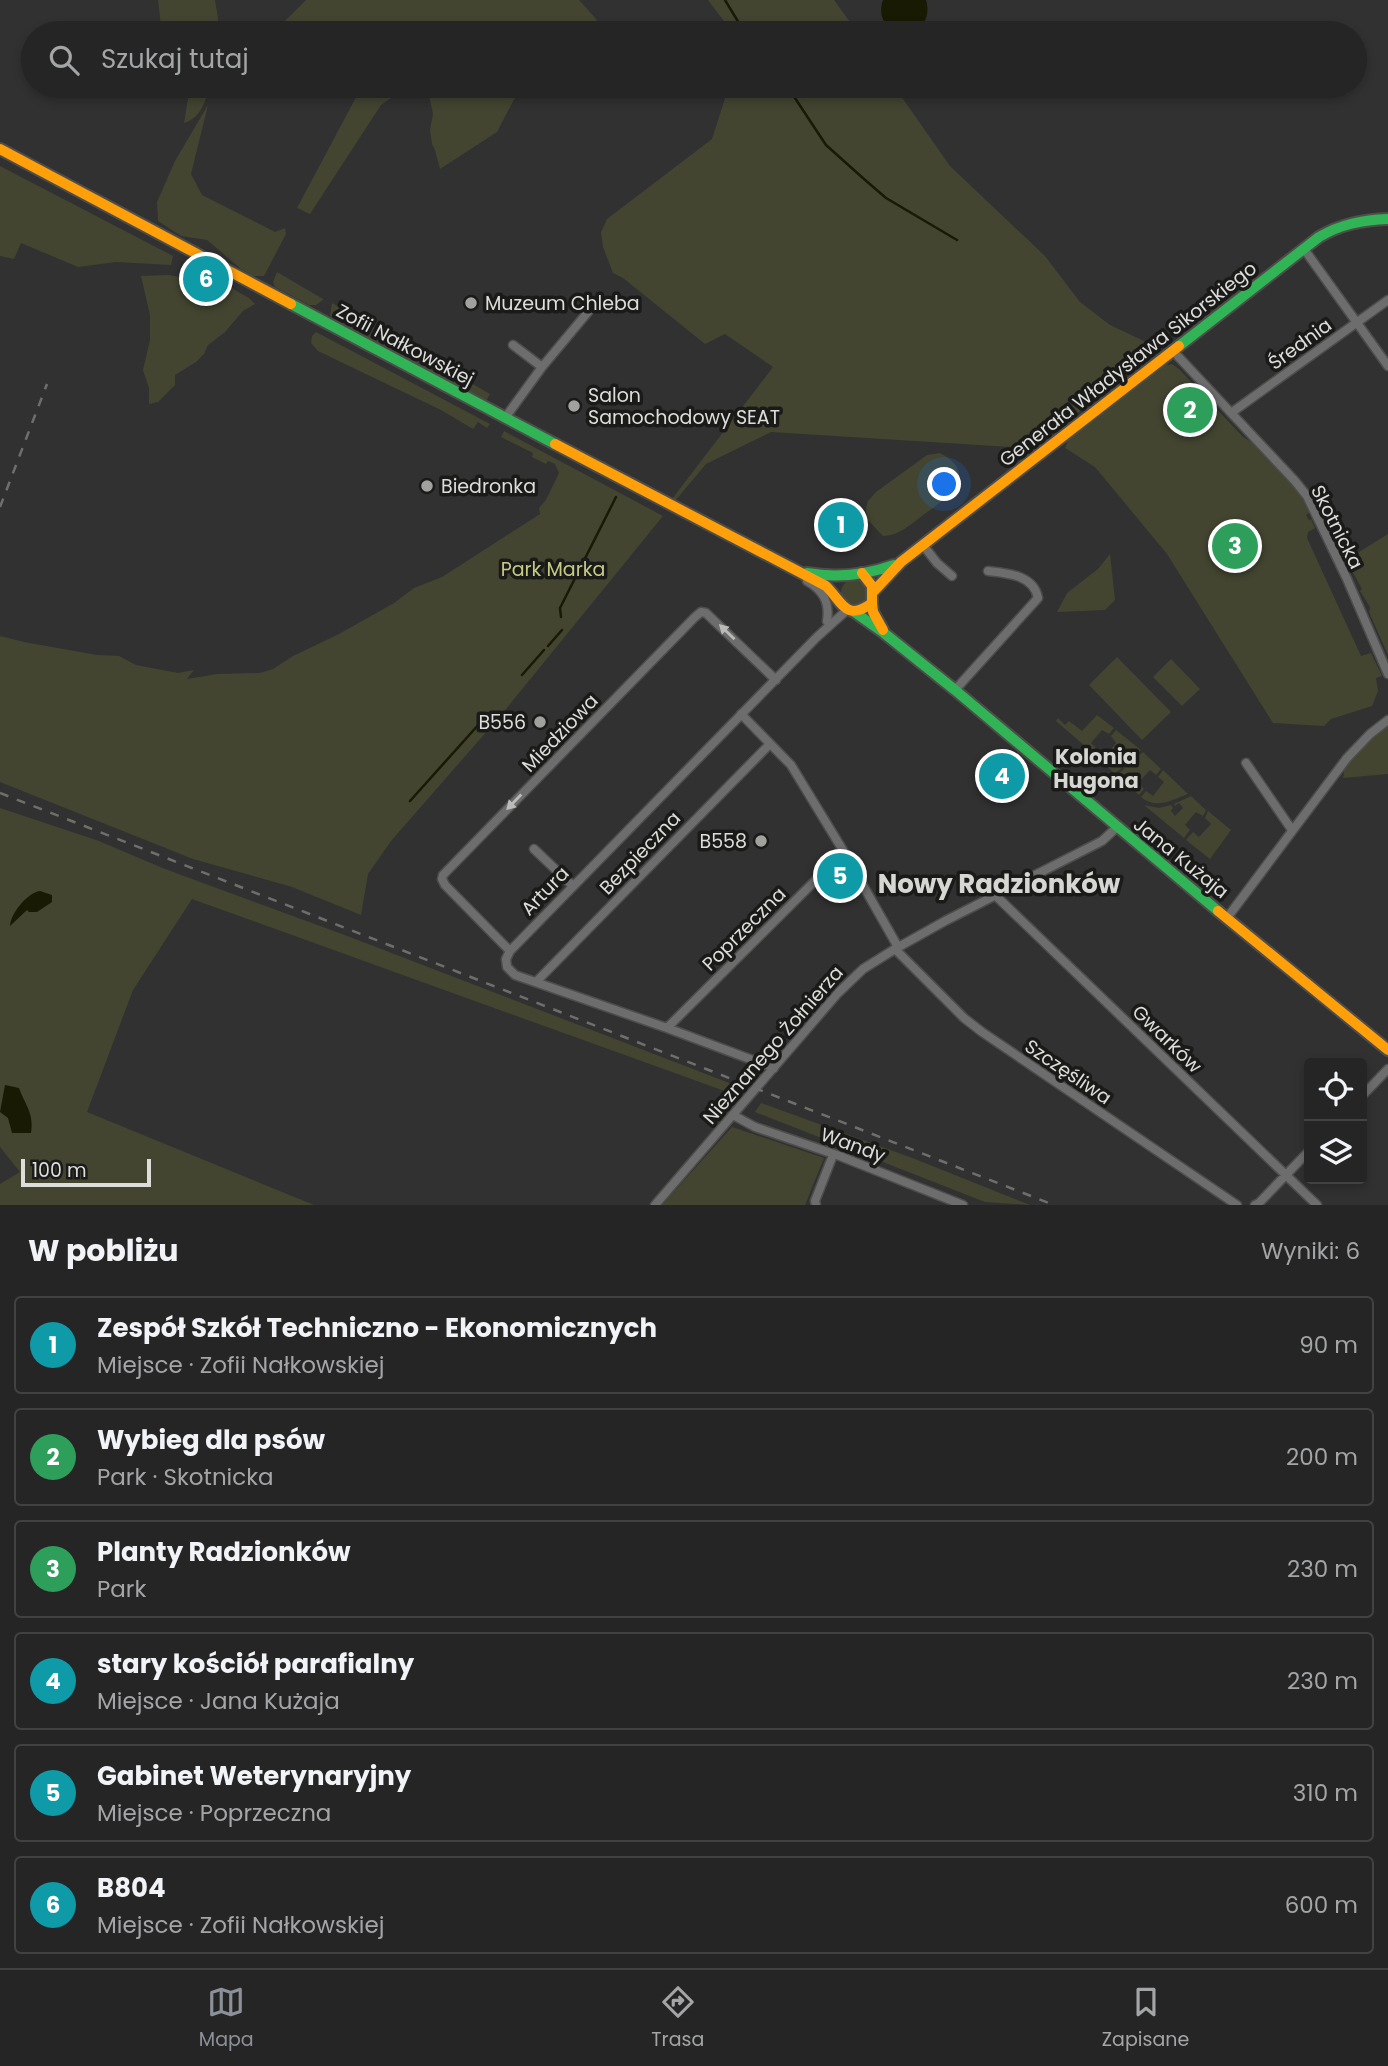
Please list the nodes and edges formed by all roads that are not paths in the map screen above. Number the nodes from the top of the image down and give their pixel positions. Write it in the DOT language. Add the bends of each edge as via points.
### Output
graph roads {
  1 [pos="0,149"];
  2 [pos="1388,219"];
  3 [pos="1304,249"];
  4 [pos="1388,300"];
  5 [pos="588,312"];
  6 [pos="1356,323"];
  7 [pos="513,345"];
  8 [pos="1173,351"];
  9 [pos="1388,366"];
  10 [pos="542,367"];
  11 [pos="1231,413"];
  12 [pos="505,418"];
  13 [pos="923,545"];
  14 [pos="901,562"];
  15 [pos="794,570"];
  16 [pos="989,571"];
  17 [pos="850,573"];
  18 [pos="862,573"];
  19 [pos="953,576"];
  20 [pos="873,597"];
  21 [pos="844,605"];
  22 [pos="827,621"];
  23 [pos="884,633"];
  24 [pos="817,637"];
  25 [pos="1388,674"];
  26 [pos="776,680"];
  27 [pos="955,690"];
  28 [pos="741,714"];
  29 [pos="1388,720"];
  30 [pos="767,747"];
  31 [pos="1246,763"];
  32 [pos="1116,828"];
  33 [pos="1293,830"];
  34 [pos="534,849"];
  35 [pos="844,852"];
  36 [pos="573,886"];
  37 [pos="995,895"];
  38 [pos="1227,918"];
  39 [pos="896,948"];
  40 [pos="510,951"];
  41 [pos="536,982"];
  42 [pos="667,1028"];
  43 [pos="1388,1050"];
  44 [pos="774,1068"];
  45 [pos="1388,1069"];
  46 [pos="1367,1091"];
  47 [pos="733,1115"];
  48 [pos="834,1155"];
  49 [pos="1304,1156"];
  50 [pos="1286,1175"];
  51 [pos="655,1205"];
  52 [pos="816,1205"];
  53 [pos="963,1205"];
  54 [pos="1237,1205"];
  55 [pos="1255,1205"];
  56 [pos="1317,1205"];
  1 -- 12 [label="street, Zofii Nałkowskiej"];
  2 -- 3 [label="street, Generała Władysława Sikorskiego" via="1336,227"];
  3 -- 6 [label="street"];
  3 -- 8 [label="street, Generała Władysława Sikorskiego"];
  4 -- 6 [label="street, Średnia"];
  5 -- 10 [label="street"];
  6 -- 9 [label="street"];
  6 -- 11 [label="street, Średnia"];
  7 -- 10 [label="street"];
  8 -- 11 [label="street, Skotnicka"];
  8 -- 13 [label="street, Generała Władysława Sikorskiego"];
  10 -- 12 [label="street"];
  11 -- 25 [label="street, Skotnicka" via="1307,496"];
  12 -- 15 [label="street, Zofii Nałkowskiej"];
  13 -- 14 [label="street, Generała Władysława Sikorskiego"];
  13 -- 19 [label="street"];
  14 -- 18 [label="street"];
  14 -- 20 [label="street"];
  15 -- 17 [label="street" via="822,576"];
  15 -- 21 [label="street, Zofii Nałkowskiej" via="827,586"];
  15 -- 22 [label="street" via="821,591 828,607"];
  16 -- 27 [label="street" via="1020,576 1037,591 1038,598"];
  17 -- 18 [label="street"];
  17 -- 21 [label="street" via="837,586"];
  18 -- 20 [label="street" via="872,584"];
  20 -- 21 [label="street" via="860,610"];
  20 -- 23 [label="street, Jana Kużaja" via="873,612"];
  21 -- 22 [label="street, Artura"];
  21 -- 23 [label="street, Jana Kużaja"];
  21 -- 24 [label="street, Artura"];
  22 -- 24 [label="street, Artura"];
  23 -- 27 [label="street, Jana Kużaja"];
  24 -- 26 [label="street, Artura"];
  26 -- 28 [label="street, Artura"];
  26 -- 40 [label="street, Miedziowa, one-way" via="701,612 445,873 445,885"];
  27 -- 32 [label="street, Jana Kużaja"];
  28 -- 35 [label="street, Szczęśliwa" via="791,765"];
  28 -- 36 [label="street, Artura"];
  29 -- 33 [label="street" via="1352,752"];
  30 -- 41 [label="street, Bezpieczna"];
  31 -- 33 [label="street"];
  32 -- 37 [label="street, Nieznanego Żołnierza" via="1102,841"];
  32 -- 38 [label="street, Jana Kużaja"];
  33 -- 38 [label="street"];
  34 -- 36 [label="street"];
  35 -- 39 [label="street, Szczęśliwa"];
  35 -- 42 [label="street, Poprzeczna"];
  36 -- 40 [label="street, Artura"];
  37 -- 39 [label="street, Nieznanego Żołnierza"];
  37 -- 50 [label="street, Gwarków"];
  38 -- 43 [label="street, Jana Kużaja"];
  39 -- 44 [label="street, Nieznanego Żołnierza" via="852,978"];
  39 -- 54 [label="street, Szczęśliwa" via="993,1041"];
  40 -- 41 [label="street" via="509,971"];
  41 -- 42 [label="street"];
  42 -- 44 [label="street"];
  44 -- 47 [label="street, Nieznanego Żołnierza"];
  45 -- 46 [label="street"];
  47 -- 48 [label="street, Wandy"];
  47 -- 51 [label="street, Nieznanego Żołnierza"];
  48 -- 52 [label="street"];
  48 -- 53 [label="street, Wandy"];
  49 -- 50 [label="street"];
  50 -- 55 [label="street"];
  50 -- 56 [label="street, Gwarków"];
}
